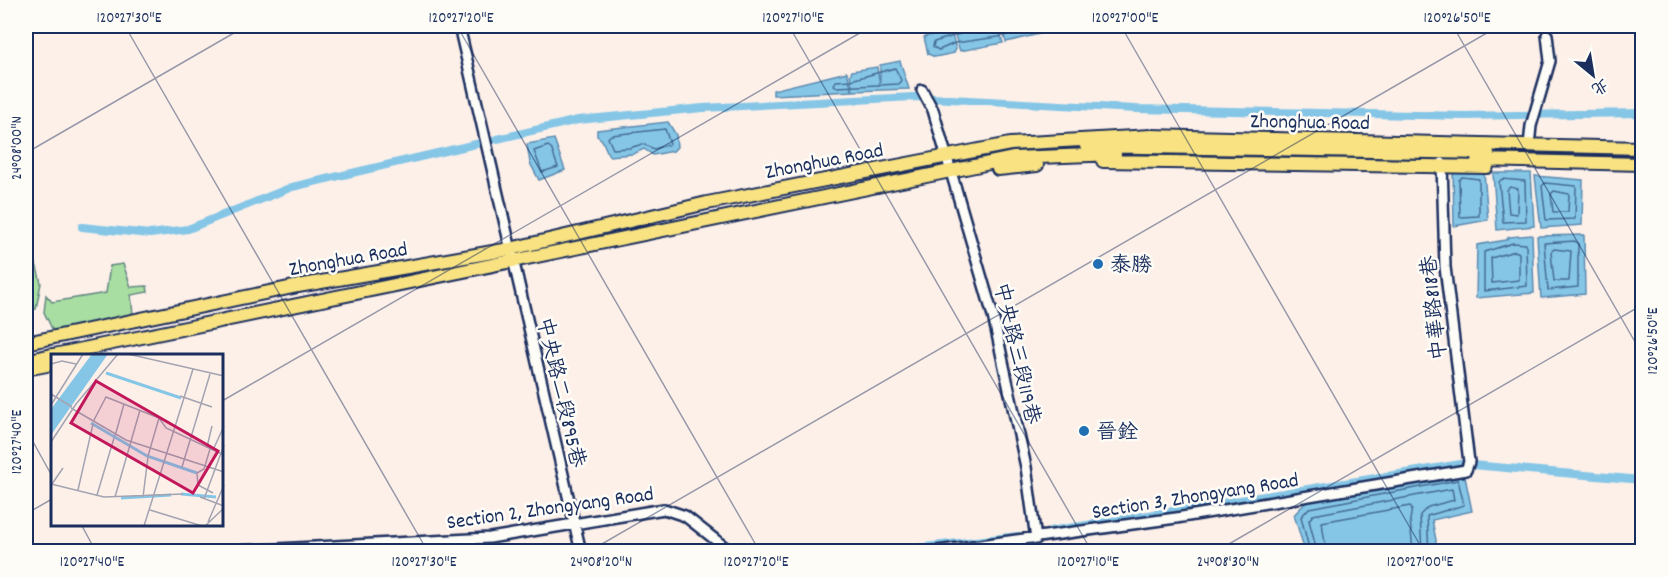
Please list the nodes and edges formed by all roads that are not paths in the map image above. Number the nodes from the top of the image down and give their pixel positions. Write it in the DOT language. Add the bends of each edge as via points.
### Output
graph roads {
  1 [pos="459,26"];
  2 [pos="1547,35"];
  3 [pos="922,90"];
  4 [pos="1529,146"];
  5 [pos="1642,148"];
  6 [pos="1444,155"];
  7 [pos="1642,155"];
  8 [pos="1642,164"];
  9 [pos="949,167"];
  10 [pos="1642,169"];
  11 [pos="512,259"];
  12 [pos="26,343"];
  13 [pos="26,351"];
  14 [pos="58,354"];
  15 [pos="96,354"];
  16 [pos="51,355"];
  17 [pos="26,361"];
  18 [pos="51,364"];
  19 [pos="26,369"];
  20 [pos="1466,470"];
  21 [pos="574,525"];
  22 [pos="1036,539"];
  23 [pos="216,552"];
  24 [pos="581,552"];
  25 [pos="731,552"];
  26 [pos="930,552"];
  1 -- 11 [label="street, 中央路二段895巷"];
  2 -- 4 [label="street" via="1550,61"];
  3 -- 9 [label="street, 中央路三段119巷"];
  4 -- 5 [label="main road, Zhonghua Road"];
  4 -- 6 [label="main road, Zhonghua Road"];
  6 -- 7 [label="main road, Zhonghua Road"];
  6 -- 8 [label="main road, Zhonghua Road"];
  6 -- 9 [label="main road, Zhonghua Road"];
  6 -- 9 [label="main road, Zhonghua Road" via="1099,137 1010,144"];
  6 -- 10 [label="main road, Zhonghua Road"];
  6 -- 20 [label="street, 中華路818巷" via="1445,267 1469,462"];
  9 -- 11 [label="main road, Zhonghua Road"];
  9 -- 11 [label="main road, Zhonghua Road" via="707,203"];
  9 -- 22 [label="street, 中央路三段119巷" via="993,316 1026,466"];
  11 -- 12 [label="main road, Zhonghua Road" via="298,286"];
  11 -- 13 [label="main road, Zhonghua Road" via="301,294"];
  11 -- 14 [label="main road, Zhonghua Road"];
  11 -- 15 [label="main road, Zhonghua Road"];
  11 -- 21 [label="street, 中央路二段895巷"];
  16 -- 17 [label="main road, Zhonghua Road"];
  18 -- 19 [label="main road"];
  20 -- 22 [label="street, Section 3, Zhongyang Road"];
  21 -- 23 [label="street, Section 2, Zhongyang Road" via="490,538"];
  21 -- 24 [label="street, 中央路二段895巷"];
  21 -- 25 [label="street, Section 2, Zhongyang Road" via="669,510 685,516"];
  22 -- 26 [label="street, Section 3, Zhongyang Road"];
}
